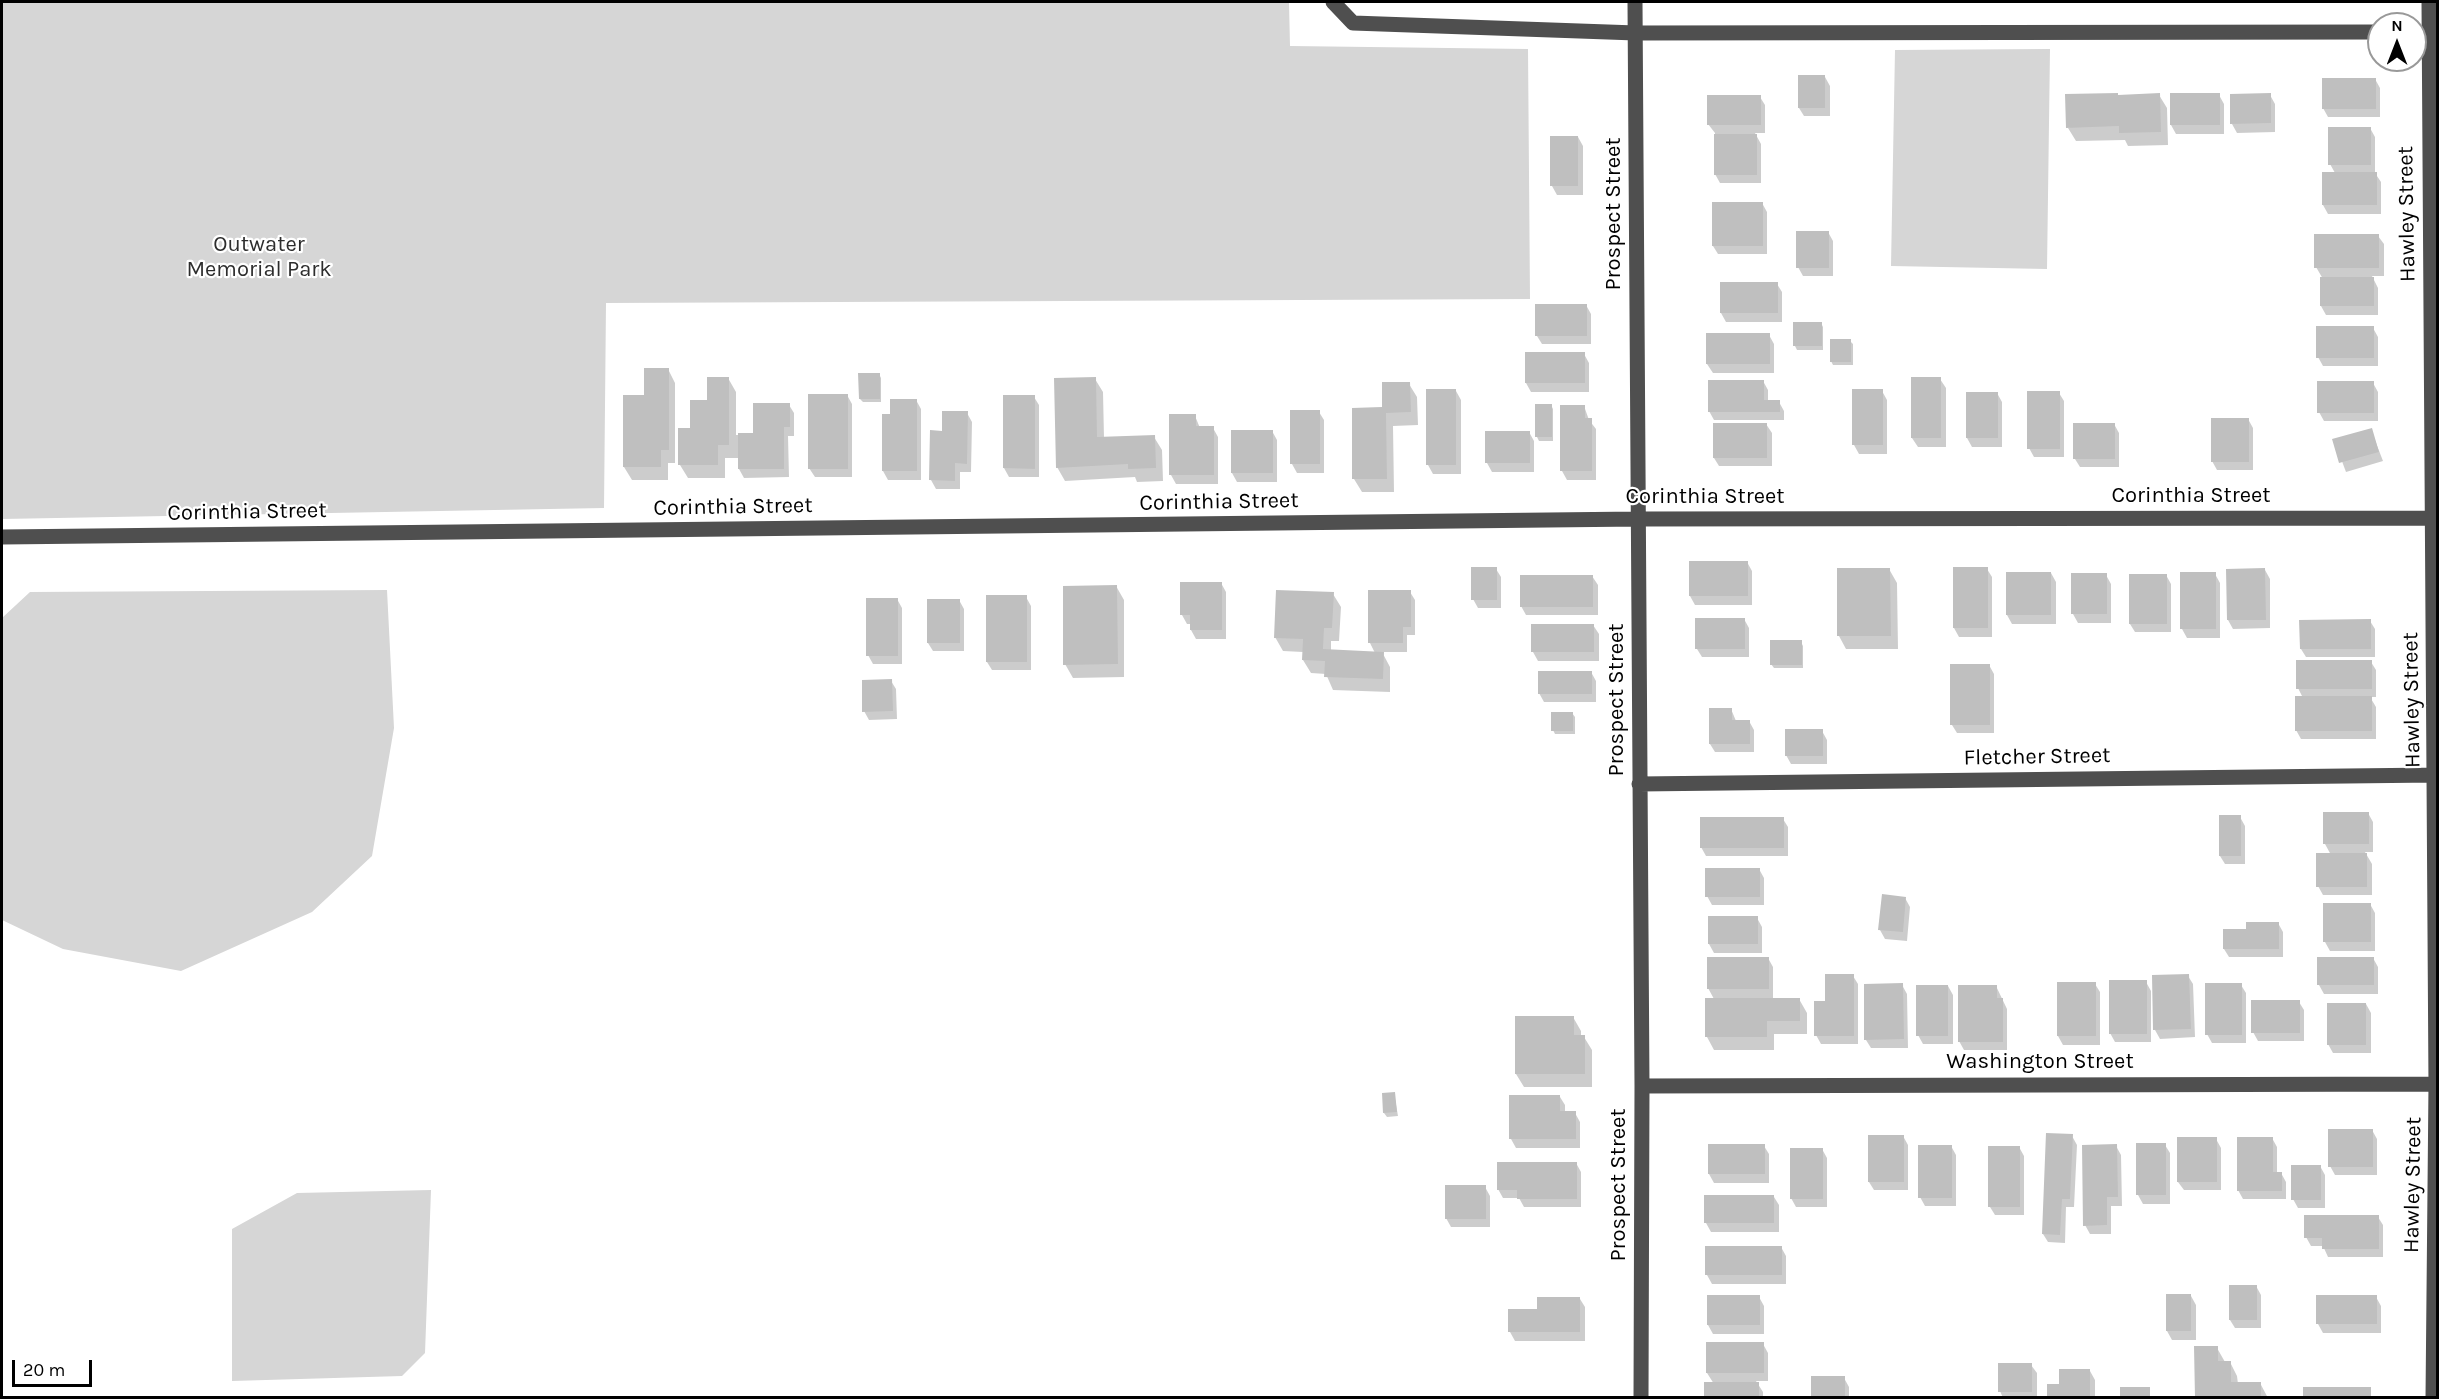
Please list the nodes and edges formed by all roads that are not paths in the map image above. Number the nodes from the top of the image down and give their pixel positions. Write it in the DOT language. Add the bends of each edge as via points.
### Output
graph roads {
  1 [pos="1333,2"];
  2 [pos="1635,2"];
  3 [pos="2428,2"];
  4 [pos="2367,32"];
  5 [pos="2427,32"];
  6 [pos="1636,33"];
  7 [pos="2435,518"];
  8 [pos="1639,519"];
  9 [pos="2,537"];
  10 [pos="2435,775"];
  11 [pos="1639,784"];
  12 [pos="2437,1084"];
  13 [pos="1642,1086"];
  14 [pos="1641,1398"];
  15 [pos="2433,1398"];
  1 -- 6 [label="street" via="1353,23"];
  2 -- 6 [label="street, Prospect Street"];
  3 -- 5 [label="street, Hawley Street"];
  4 -- 6 [label="street"];
  5 -- 7 [label="street, Hawley Street"];
  6 -- 8 [label="street, Prospect Street"];
  7 -- 8 [label="street, Corinthia Street"];
  7 -- 10 [label="street, Hawley Street"];
  8 -- 9 [label="street, Corinthia Street"];
  8 -- 11 [label="street, Prospect Street"];
  10 -- 11 [label="street, Fletcher Street"];
  10 -- 12 [label="street, Hawley Street"];
  11 -- 13 [label="street, Prospect Street"];
  12 -- 13 [label="street, Washington Street"];
  12 -- 15 [label="street, Hawley Street"];
  13 -- 14 [label="street, Prospect Street"];
}
